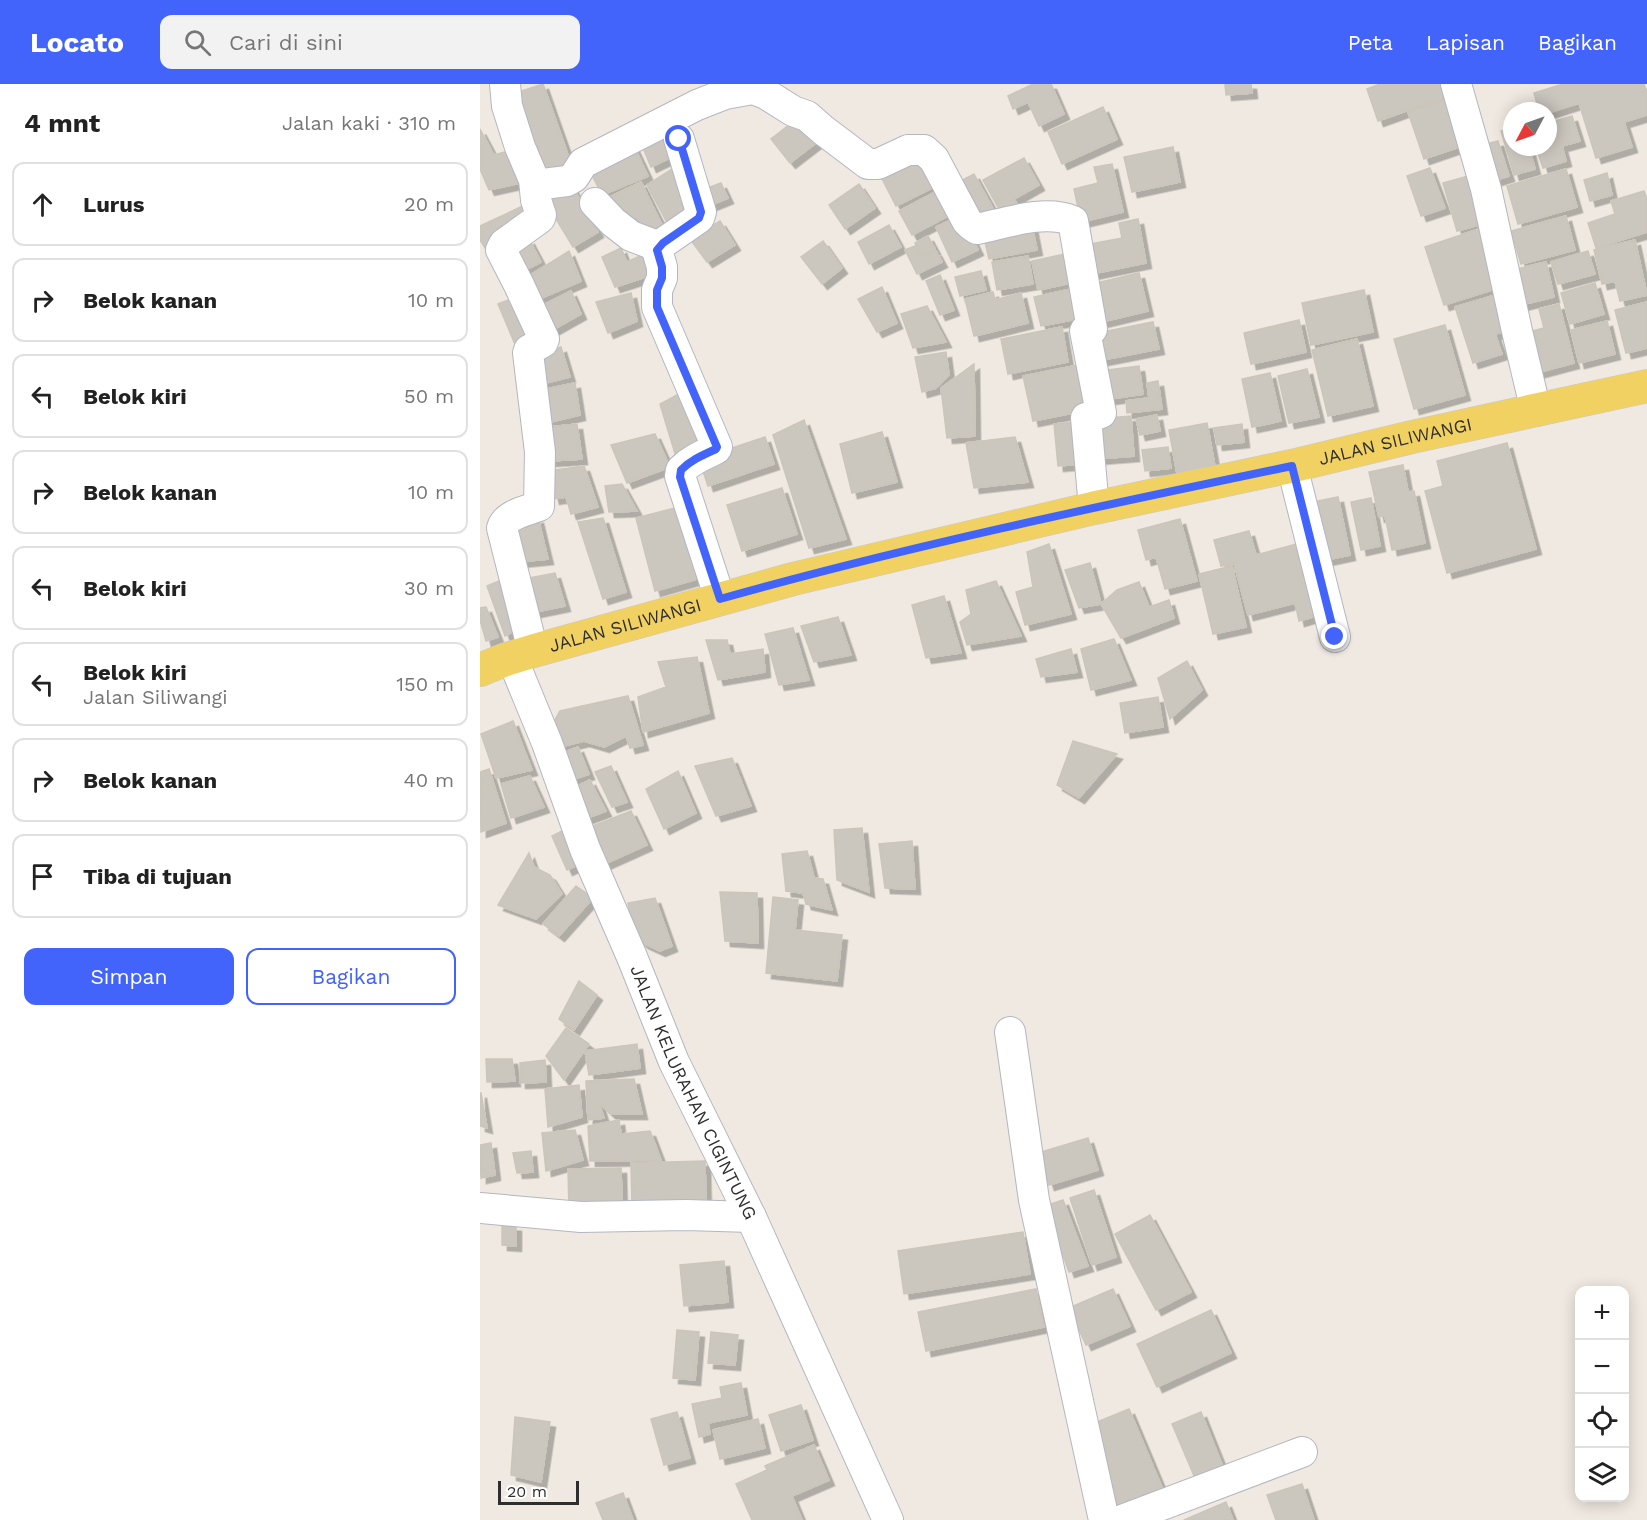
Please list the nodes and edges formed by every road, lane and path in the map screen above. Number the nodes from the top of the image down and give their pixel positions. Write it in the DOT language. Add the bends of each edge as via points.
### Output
graph roads {
  1 [pos="505,84"];
  2 [pos="1456,84"];
  3 [pos="679,139"];
  4 [pos="535,185"];
  5 [pos="595,203"];
  6 [pos="657,250"];
  7 [pos="1647,386"];
  8 [pos="1536,411"];
  9 [pos="1292,466"];
  10 [pos="1094,508"];
  11 [pos="720,599"];
  12 [pos="1335,637"];
  13 [pos="522,655"];
  14 [pos="480,670"];
  15 [pos="1010,1032"];
  16 [pos="480,1208"];
  17 [pos="751,1217"];
  18 [pos="1302,1452"];
  19 [pos="888,1520"];
  20 [pos="1104,1520"];
  21 [pos="1122,1520"];
  1 -- 4 [label="street" via="507,106"];
  2 -- 8 [label="street" via="1486,189"];
  3 -- 6 [label="street" via="701,212 699,218"];
  4 -- 10 [label="street" via="567,181 583,162 697,105 725,93 753,89 807,116 868,164 878,164 908,150 924,150 934,159 967,221 977,229 1044,216 1073,221 1092,329 1085,331 1101,413 1086,418"];
  4 -- 13 [label="street, JALAN KELURAHAN CIGINTUNG" via="540,218 504,243 501,250 544,339 528,353 540,452 539,506 508,518 502,528"];
  5 -- 6 [label="street" via="631,236"];
  6 -- 11 [label="street" via="662,278 657,307 717,447 685,465 680,477"];
  7 -- 8 [label="main road, JALAN SILIWANGI"];
  8 -- 9 [label="main road, JALAN SILIWANGI"];
  9 -- 10 [label="main road, JALAN SILIWANGI"];
  9 -- 12 [label="street"];
  10 -- 11 [label="main road, JALAN SILIWANGI"];
  11 -- 13 [label="main road, JALAN SILIWANGI"];
  13 -- 14 [label="main road, JALAN SILIWANGI"];
  13 -- 17 [label="street, JALAN KELURAHAN CIGINTUNG" via="547,743 585,849 674,1062"];
  15 -- 20 [label="street" via="1034,1200"];
  16 -- 17 [label="street" via="581,1217"];
  17 -- 19 [label="street, JALAN KELURAHAN CIGINTUNG"];
  18 -- 21 [label="street"];
}
